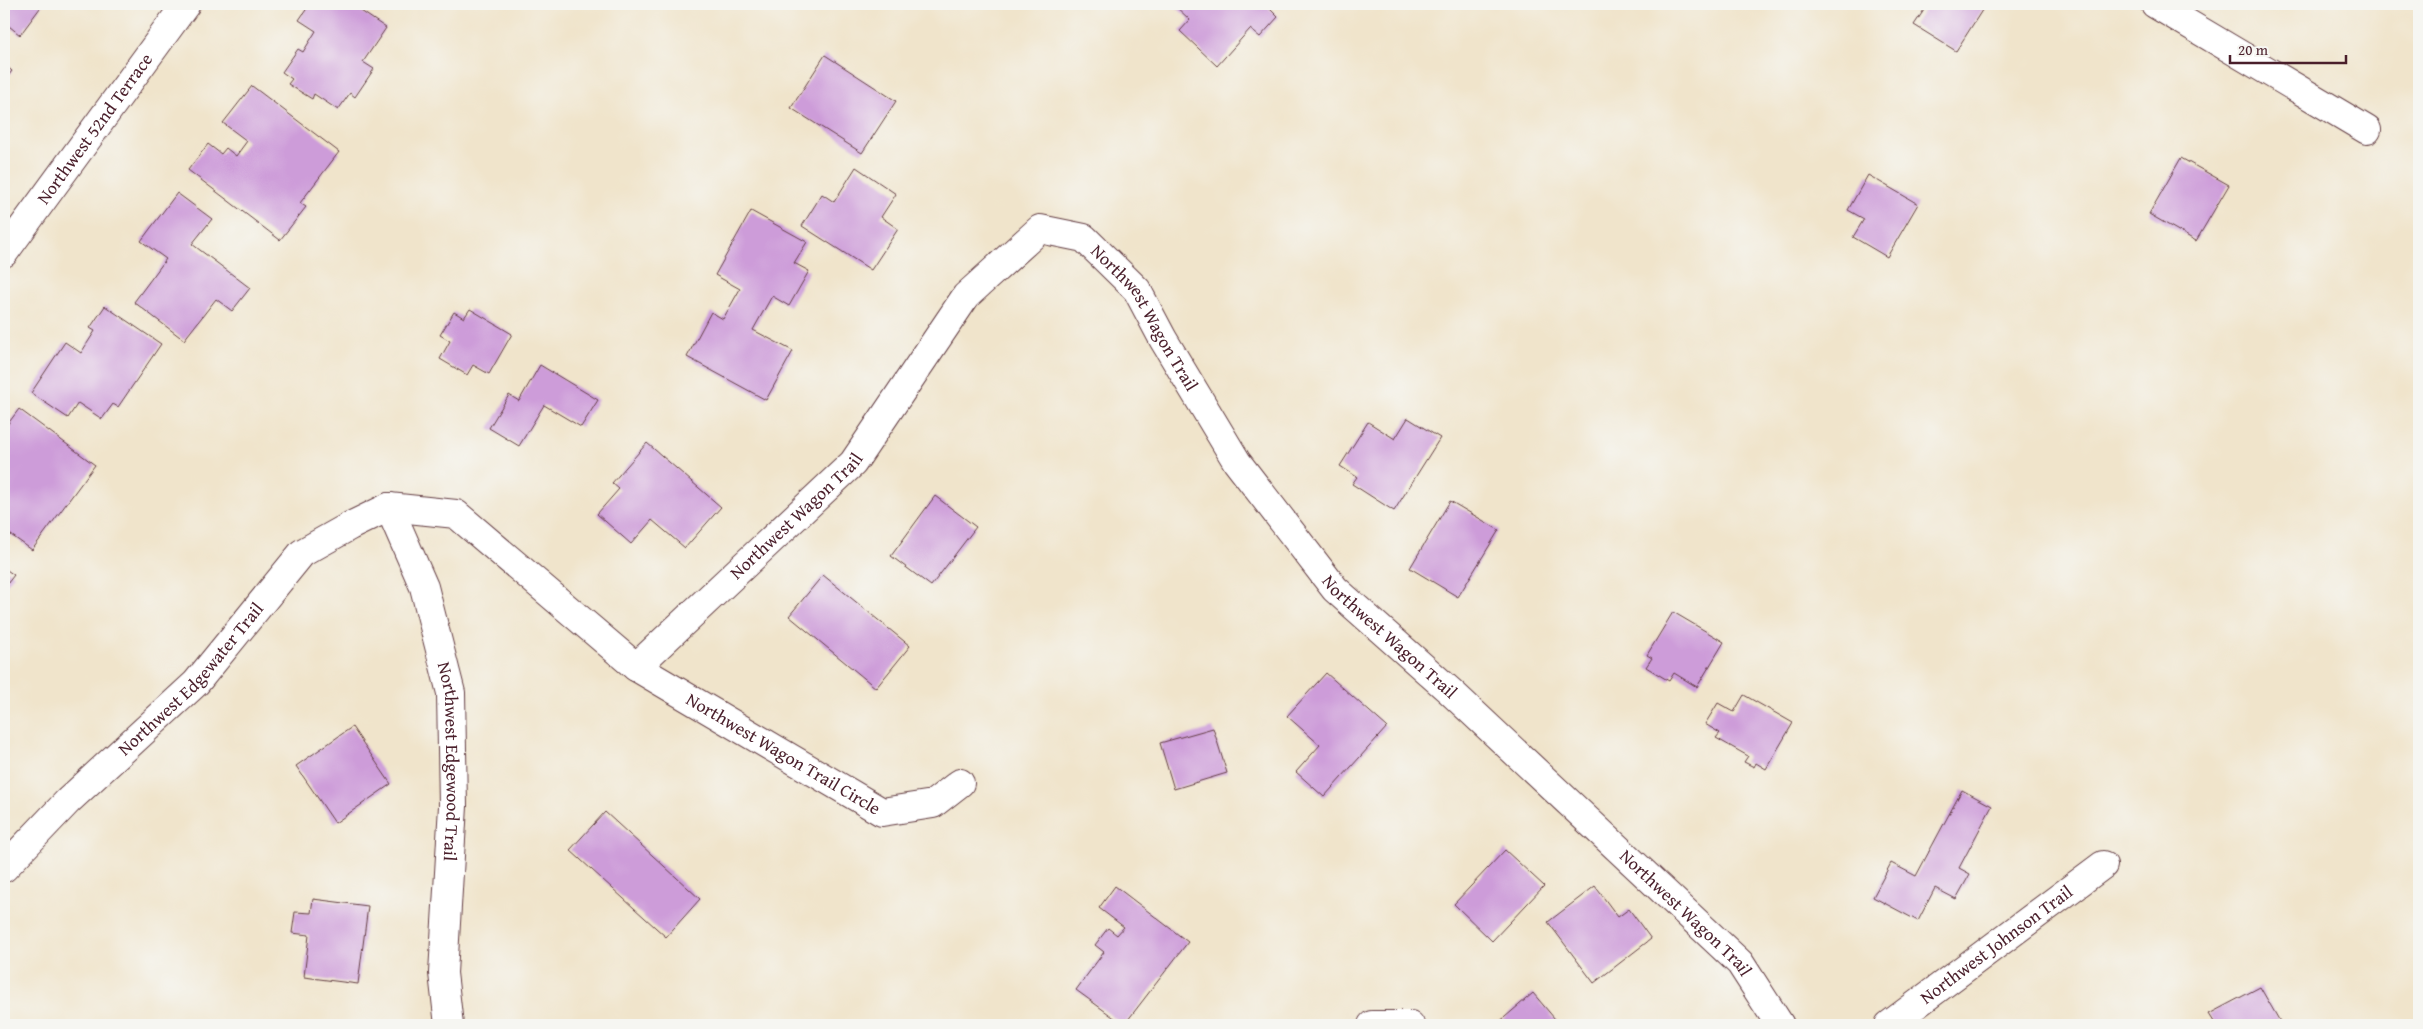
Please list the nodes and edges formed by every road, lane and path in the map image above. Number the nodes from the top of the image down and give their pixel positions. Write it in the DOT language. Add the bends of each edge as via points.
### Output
graph roads {
  1 [pos="186,4"];
  2 [pos="2155,4"];
  3 [pos="2367,130"];
  4 [pos="4,253"];
  5 [pos="390,506"];
  6 [pos="636,666"];
  7 [pos="960,783"];
  8 [pos="2103,865"];
  9 [pos="4,868"];
  10 [pos="449,1025"];
  11 [pos="1372,1025"];
  12 [pos="1410,1025"];
  13 [pos="1780,1025"];
  14 [pos="1889,1025"];
  1 -- 4 [label="street, Northwest 52nd Terrace"];
  2 -- 3 [label="street"];
  5 -- 6 [label="street" via="456,514"];
  5 -- 9 [label="street, Northwest Edgewater Trail" via="302,553 196,683 68,801"];
  5 -- 10 [label="street, Northwest Edgewood Trail" via="424,587 451,692 453,806 443,974"];
  6 -- 7 [label="street, Northwest Wagon Trail Circle" via="882,812 933,804"];
  6 -- 13 [label="street, Northwest Wagon Trail" via="853,463 966,296 1040,229 1084,238 1137,290 1237,462 1334,588 1451,692 1740,964"];
  8 -- 14 [label="street, Northwest Johnson Trail"];
  11 -- 12 [label="street"];
}
